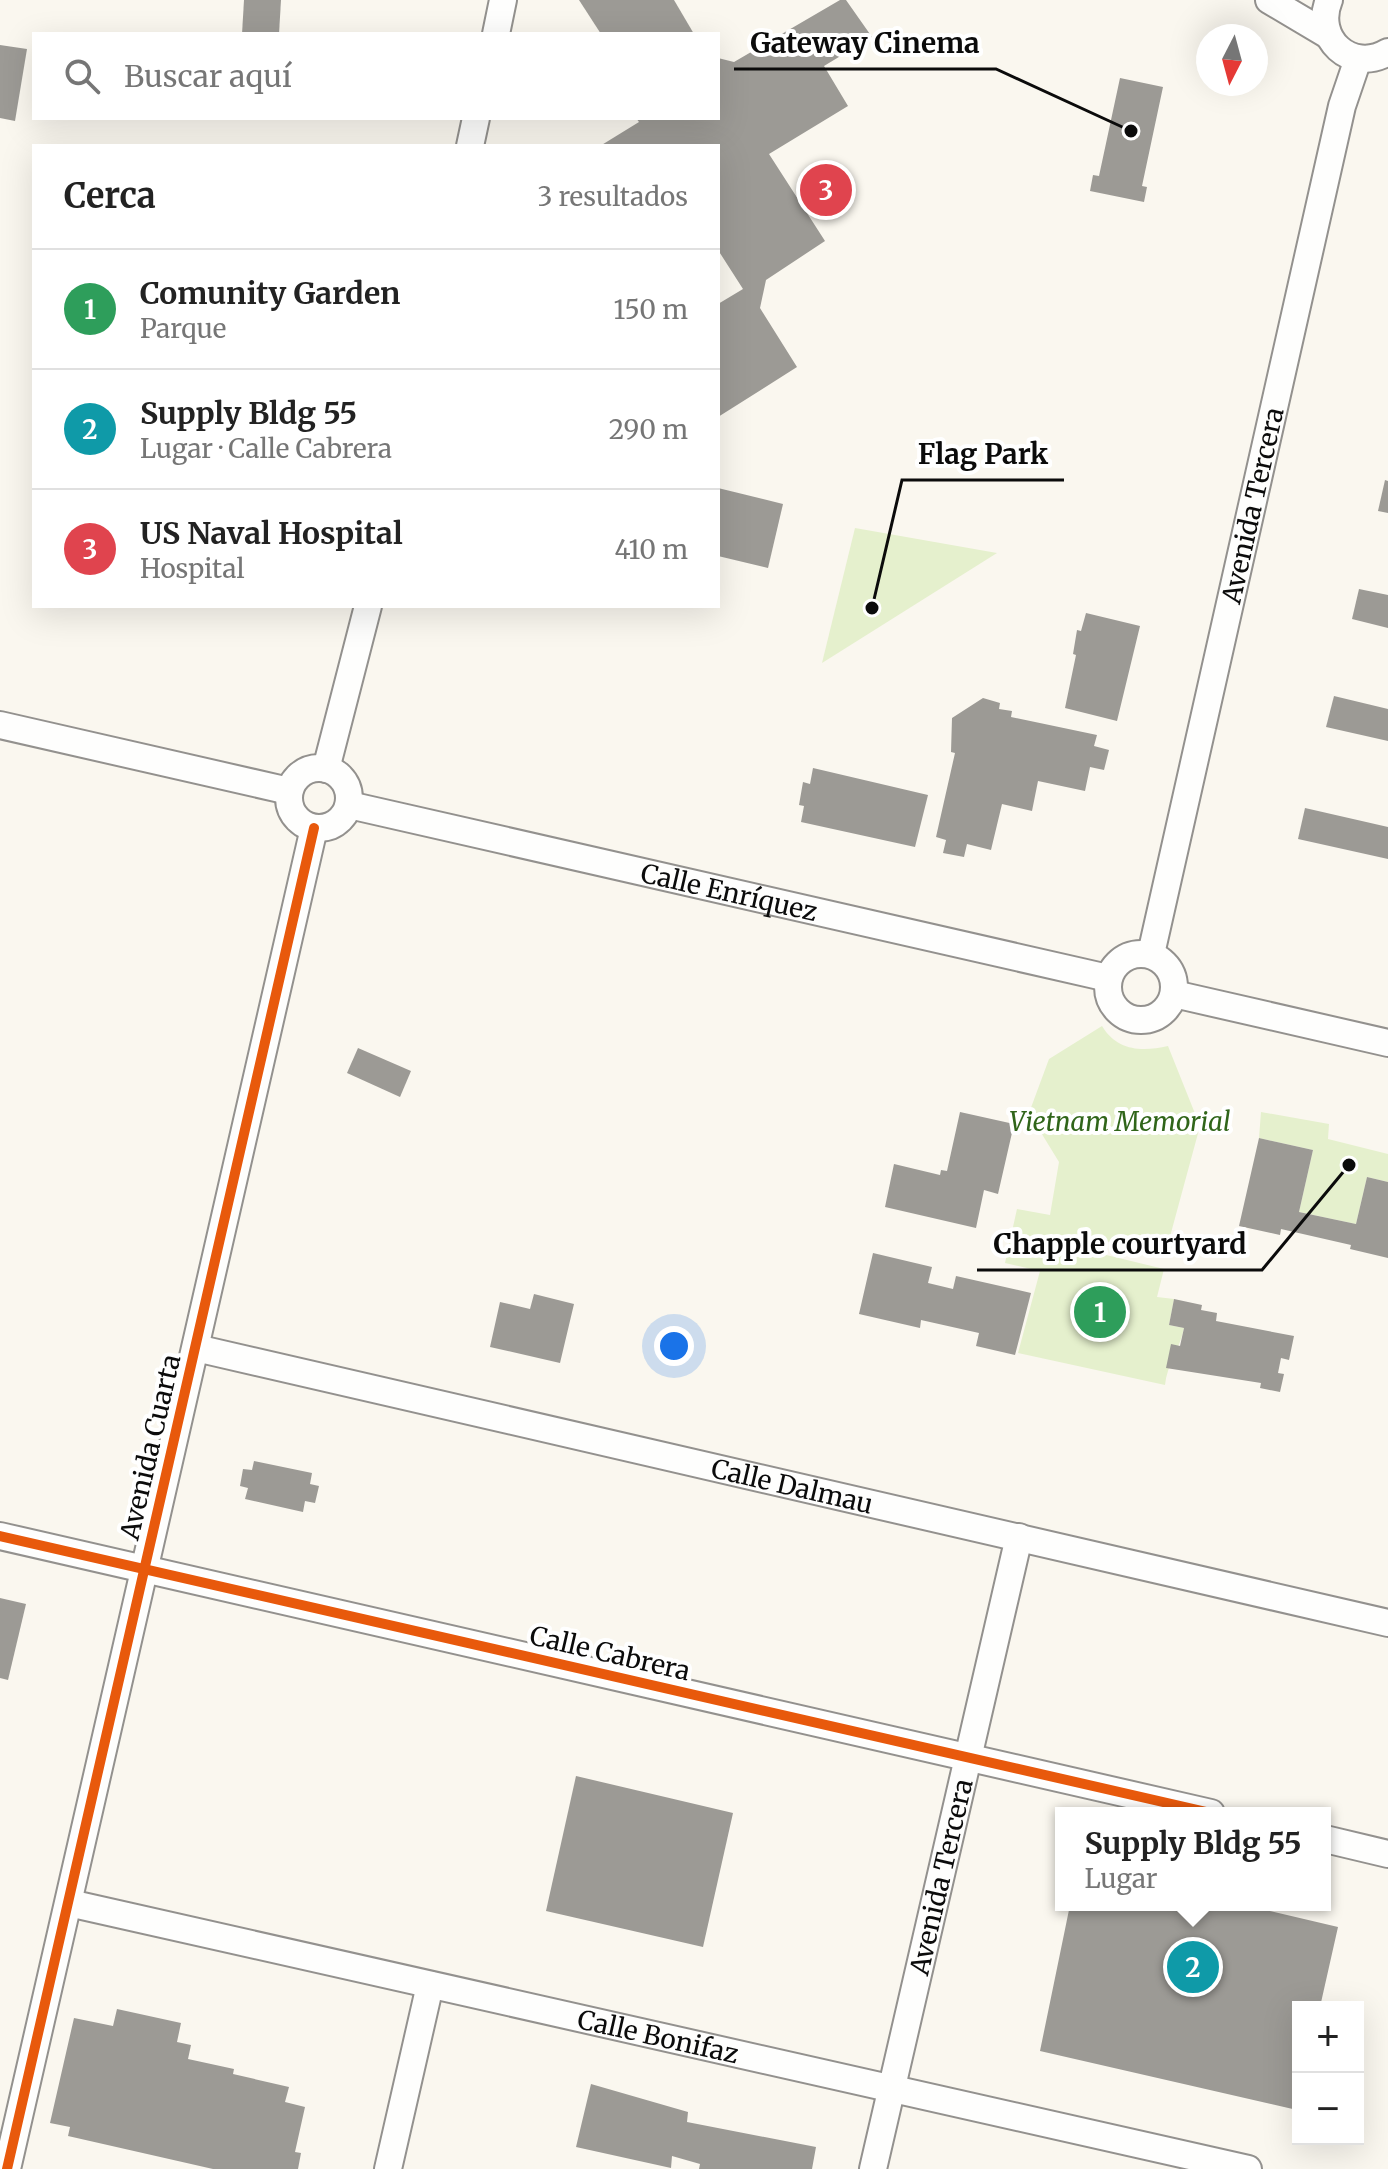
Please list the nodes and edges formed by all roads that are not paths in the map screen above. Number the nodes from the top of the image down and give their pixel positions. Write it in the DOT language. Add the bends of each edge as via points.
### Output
graph roads {
  1 [pos="503,0"];
  2 [pos="1269,0"];
  3 [pos="1329,0"];
  4 [pos="496,32"];
  5 [pos="1328,35"];
  6 [pos="1387,53"];
  7 [pos="1358,59"];
  8 [pos="476,120"];
  9 [pos="470,144"];
  10 [pos="367,608"];
  11 [pos="0,725"];
  12 [pos="326,769"];
  13 [pos="289,791"];
  14 [pos="349,805"];
  15 [pos="314,828"];
  16 [pos="1151,954"];
  17 [pos="1108,978"];
  18 [pos="1174,994"];
  19 [pos="1388,1043"];
  20 [pos="196,1348"];
  21 [pos="0,1536"];
  22 [pos="1019,1537"];
  23 [pos="145,1569"];
  24 [pos="1388,1623"];
  25 [pos="968,1757"];
  26 [pos="1185,1807"];
  27 [pos="1331,1840"];
  28 [pos="1388,1854"];
  29 [pos="69,1903"];
  30 [pos="430,1985"];
  31 [pos="891,2088"];
  32 [pos="7,2169"];
  33 [pos="388,2169"];
  34 [pos="873,2169"];
  35 [pos="1248,2169"];
  1 -- 4 [label="street"];
  2 -- 5 [label="street"];
  3 -- 5 [label="street" via="1324,23"];
  5 -- 7 [label="street" via="1335,47"];
  6 -- 7 [label="street"];
  7 -- 16 [label="street, Avenida Tercera" via="1342,106"];
  8 -- 9 [label="street"];
  10 -- 12 [label="street"];
  11 -- 13 [label="street"];
  12 -- 13 [label="street" via="307,770"];
  12 -- 14 [label="street" via="343,778"];
  13 -- 15 [label="street" via="291,811"];
  14 -- 15 [label="street" via="332,826"];
  14 -- 17 [label="street, Calle Enríquez"];
  15 -- 20 [label="street, Avenida Cuarta"];
  16 -- 17 [label="street" via="1120,960"];
  16 -- 18 [label="street" via="1172,974"];
  17 -- 18 [label="street" via="1109,999 1133,1019 1154,1018"];
  18 -- 19 [label="street"];
  20 -- 22 [label="street, Calle Dalmau"];
  20 -- 23 [label="street, Avenida Cuarta"];
  21 -- 23 [label="street, Calle Cabrera"];
  22 -- 24 [label="street, Calle Dalmau"];
  22 -- 25 [label="street, Avenida Tercera"];
  23 -- 25 [label="street, Calle Cabrera"];
  23 -- 29 [label="street, Avenida Cuarta"];
  25 -- 26 [label="street, Calle Cabrera"];
  25 -- 31 [label="street, Avenida Tercera"];
  27 -- 28 [label="street"];
  29 -- 30 [label="street, Calle Bonifaz"];
  29 -- 32 [label="street, Avenida Cuarta"];
  30 -- 31 [label="street, Calle Bonifaz"];
  30 -- 33 [label="street"];
  31 -- 34 [label="street, Avenida Tercera"];
  31 -- 35 [label="street, Calle Bonifaz"];
}
